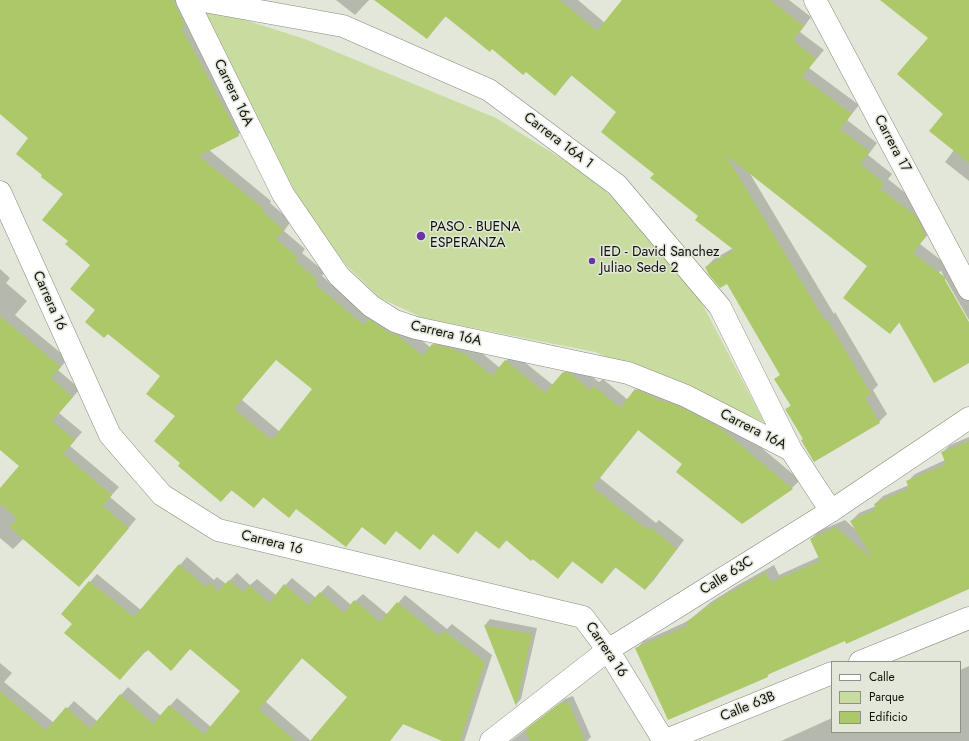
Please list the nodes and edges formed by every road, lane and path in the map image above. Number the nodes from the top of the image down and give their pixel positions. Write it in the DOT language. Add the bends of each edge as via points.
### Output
graph roads {
  1 [pos="187,0"];
  2 [pos="198,0"];
  3 [pos="815,0"];
  4 [pos="0,192"];
  5 [pos="969,289"];
  6 [pos="969,418"];
  7 [pos="791,450"];
  8 [pos="831,511"];
  9 [pos="969,618"];
  10 [pos="608,650"];
  11 [pos="862,661"];
  12 [pos="831,673"];
  13 [pos="491,741"];
  14 [pos="664,741"];
  1 -- 7 [label="street, Carrera 16A" via="283,194 339,276 371,306 395,321 416,328 628,373 686,396"];
  2 -- 7 [label="street, Carrera 16A 1" via="343,26 489,90 617,185 720,307"];
  3 -- 5 [label="street, Carrera 17"];
  4 -- 10 [label="street, Carrera 16" via="110,435 162,495 218,530 583,617"];
  6 -- 8 [label="street, Calle 63C"];
  7 -- 8 [label="street, Carrera 16A"];
  8 -- 10 [label="street, Calle 63C"];
  9 -- 11 [label="street"];
  10 -- 13 [label="street, Calle 63C"];
  10 -- 14 [label="street, Carrera 16"];
  12 -- 14 [label="street, Calle 63B"];
}
